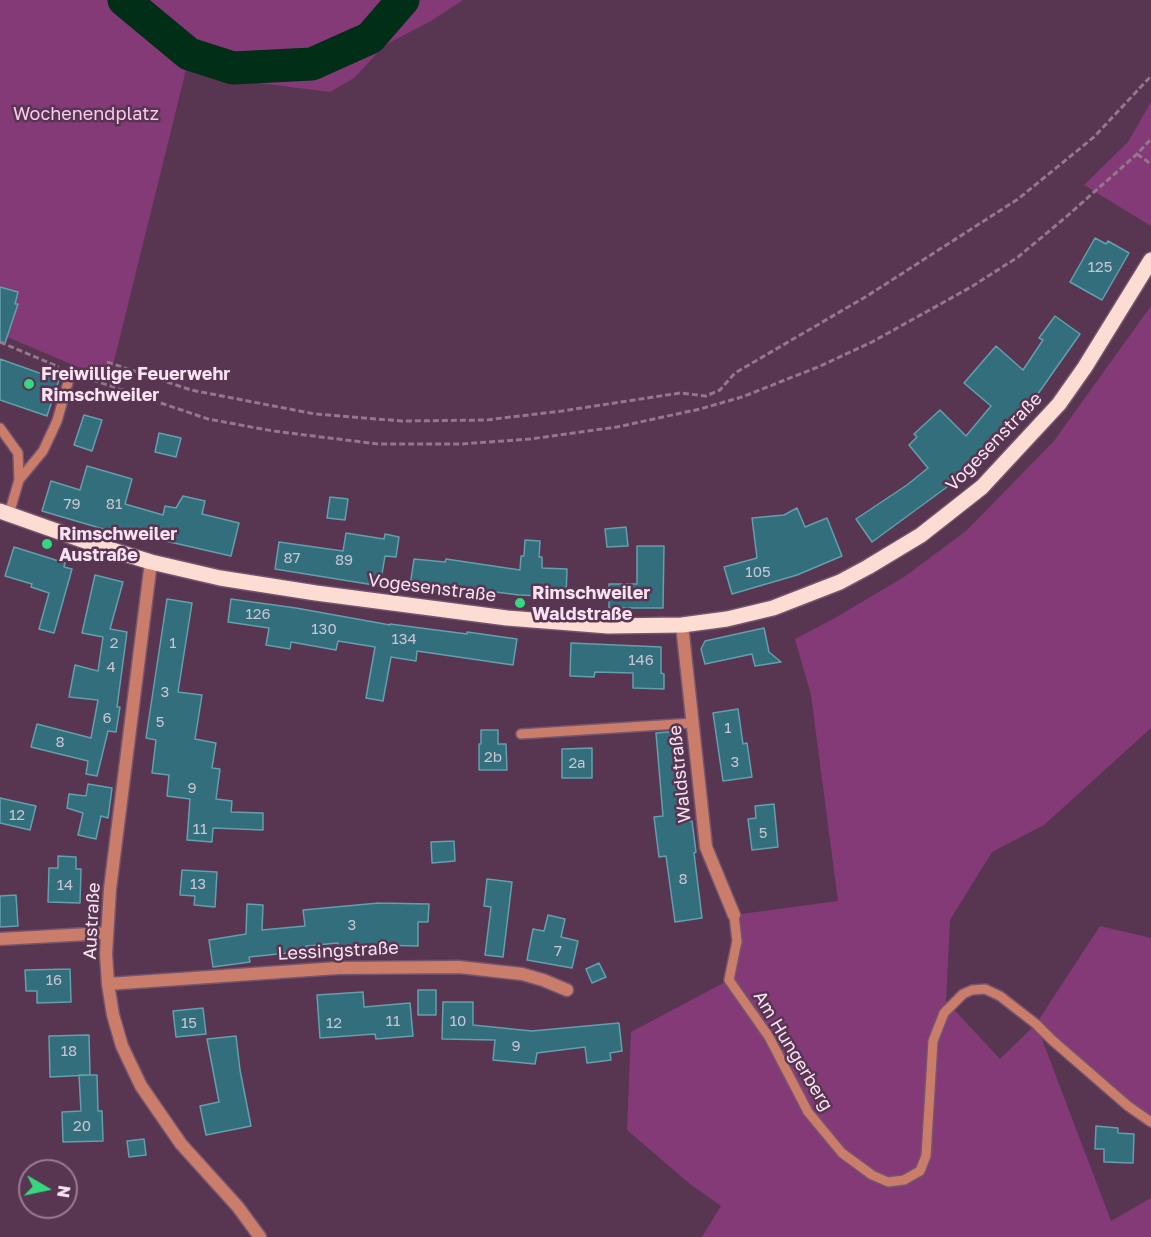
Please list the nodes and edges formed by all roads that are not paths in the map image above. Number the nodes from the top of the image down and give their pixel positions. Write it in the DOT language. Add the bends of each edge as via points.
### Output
graph roads {
  1 [pos="1151,260"];
  2 [pos="71,372"];
  3 [pos="0,428"];
  4 [pos="19,480"];
  5 [pos="4,513"];
  6 [pos="151,562"];
  7 [pos="682,625"];
  8 [pos="693,723"];
  9 [pos="521,734"];
  10 [pos="734,915"];
  11 [pos="107,933"];
  12 [pos="0,939"];
  13 [pos="108,984"];
  14 [pos="567,990"];
  15 [pos="1151,1122"];
  16 [pos="260,1237"];
  1 -- 7 [label="main road, Vogesenstraße" via="1059,404 982,487 952,512 895,552 811,594 773,608"];
  2 -- 4 [label="lane" via="57,421 43,451"];
  3 -- 4 [label="lane" via="18,453"];
  4 -- 5 [label="lane"];
  5 -- 6 [label="main road, Vogesenstraße"];
  6 -- 7 [label="main road, Vogesenstraße" via="220,578 507,618 608,626"];
  6 -- 11 [label="street, Austraße"];
  7 -- 8 [label="street, Waldstraße"];
  8 -- 9 [label="lane"];
  8 -- 10 [label="street, Waldstraße" via="706,847"];
  10 -- 15 [label="lane, Am Hungerberg" via="737,941 729,980 769,1037 808,1113 842,1153 872,1175 888,1182 904,1180 920,1171 926,1156 933,1041 944,1013 972,990 985,989 1000,996"];
  11 -- 12 [label="street"];
  11 -- 13 [label="street, Austraße"];
  13 -- 14 [label="street, Lessingstraße" via="338,968 459,966 522,974"];
  13 -- 16 [label="street, Austraße" via="122,1046 141,1086 182,1144"];
}
